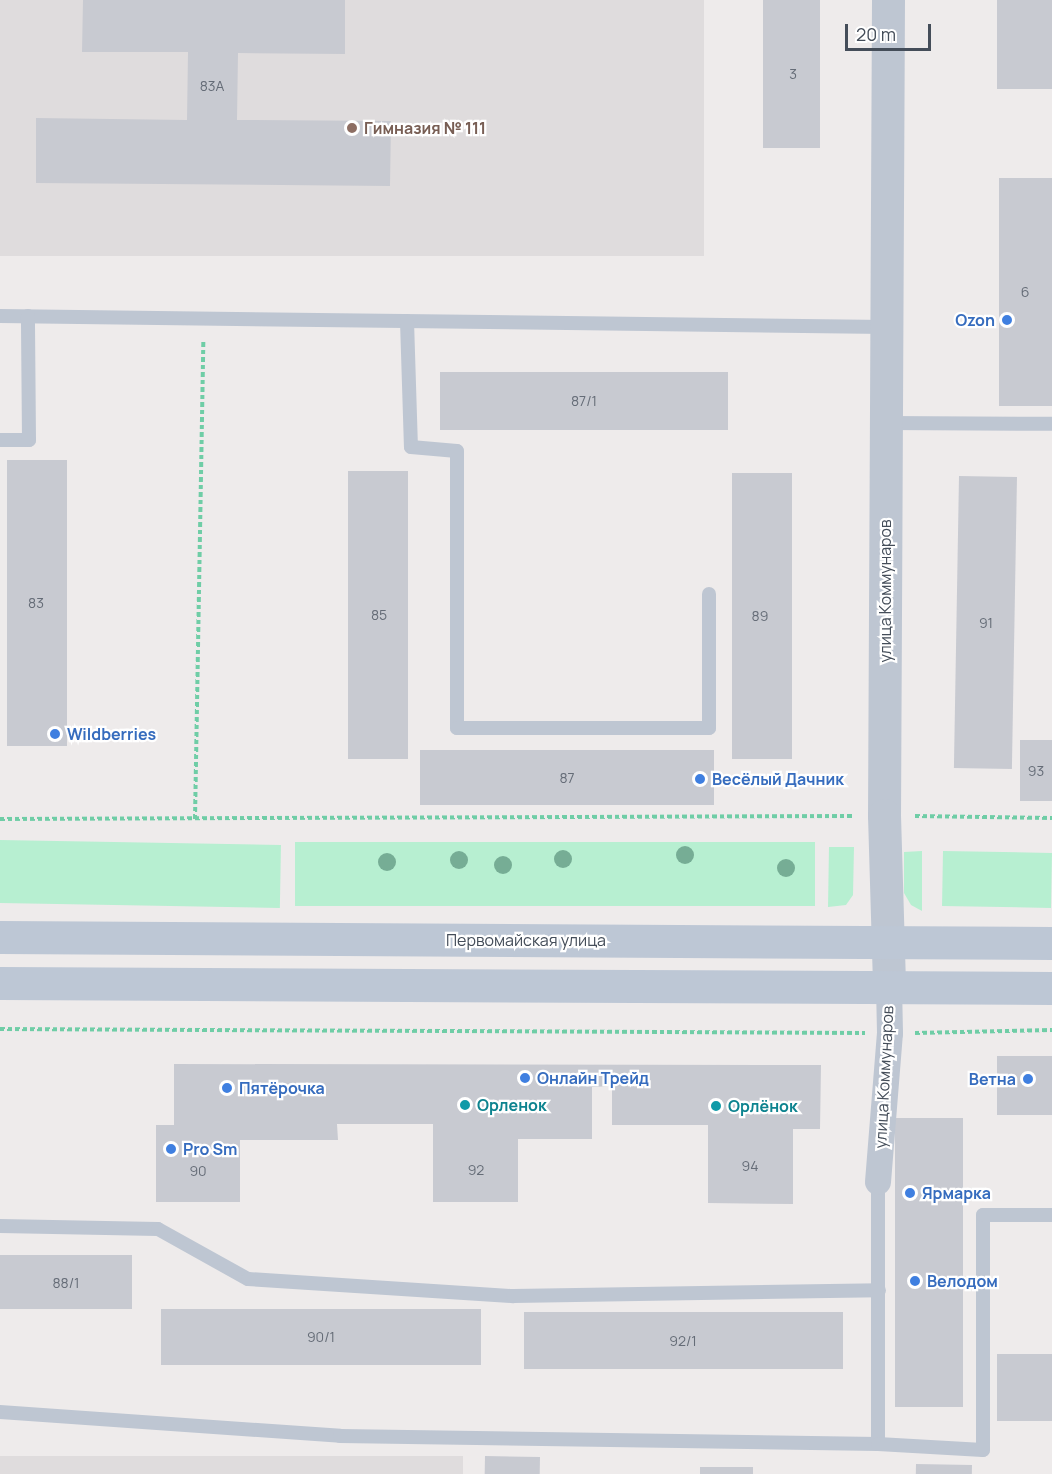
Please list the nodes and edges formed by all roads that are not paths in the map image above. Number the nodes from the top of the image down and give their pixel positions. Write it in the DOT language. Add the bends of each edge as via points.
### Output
graph roads {
  1 [pos="888,0"];
  2 [pos="0,316"];
  3 [pos="28,316"];
  4 [pos="407,321"];
  5 [pos="886,327"];
  6 [pos="886,423"];
  7 [pos="1052,424"];
  8 [pos="0,440"];
  9 [pos="709,594"];
  10 [pos="0,937"];
  11 [pos="886,942"];
  12 [pos="1052,943"];
  13 [pos="0,983"];
  14 [pos="889,986"];
  15 [pos="1052,987"];
  16 [pos="878,1182"];
  17 [pos="1052,1215"];
  18 [pos="0,1226"];
  19 [pos="879,1290"];
  20 [pos="0,1412"];
  21 [pos="878,1444"];
  1 -- 5 [label="street, улица Коммунаров"];
  2 -- 3 [label="lane"];
  3 -- 4 [label="lane"];
  3 -- 8 [label="lane" via="29,440"];
  4 -- 5 [label="lane"];
  4 -- 9 [label="lane" via="411,447 457,451 457,728 709,728"];
  5 -- 6 [label="street, улица Коммунаров"];
  6 -- 7 [label="lane"];
  6 -- 11 [label="street, улица Коммунаров"];
  10 -- 11 [label="main road, Первомайская улица"];
  11 -- 12 [label="main road, Первомайская улица"];
  11 -- 14 [label="street, улица Коммунаров"];
  13 -- 14 [label="main road"];
  14 -- 15 [label="main road"];
  14 -- 16 [label="street, улица Коммунаров" via="890,1033"];
  16 -- 19 [label="lane"];
  17 -- 21 [label="lane" via="983,1215 983,1450"];
  18 -- 19 [label="lane" via="158,1230 248,1279 513,1296"];
  19 -- 21 [label="lane"];
  20 -- 21 [label="lane" via="340,1436"];
}
